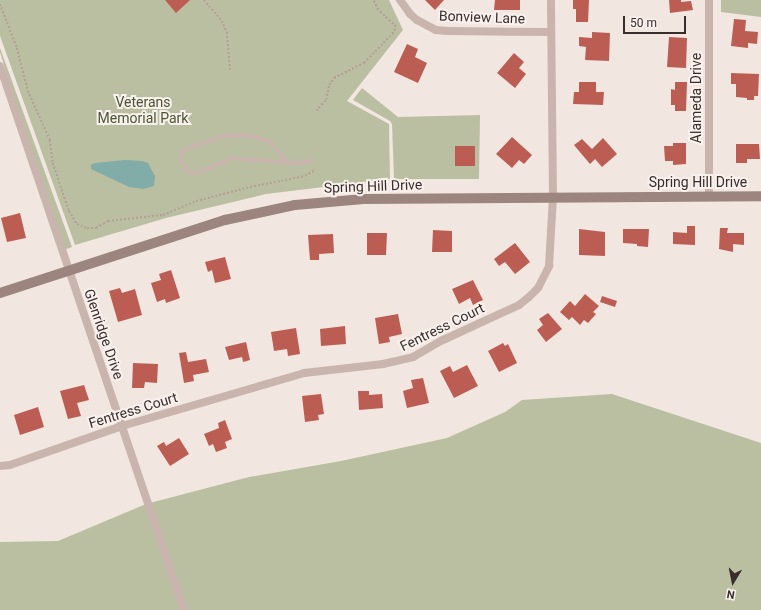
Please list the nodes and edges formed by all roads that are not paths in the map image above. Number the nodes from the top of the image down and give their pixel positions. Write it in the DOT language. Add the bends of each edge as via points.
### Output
graph roads {
  1 [pos="400,0"];
  2 [pos="551,0"];
  3 [pos="709,0"];
  4 [pos="551,32"];
  5 [pos="0,66"];
  6 [pos="312,160"];
  7 [pos="288,162"];
  8 [pos="709,196"];
  9 [pos="761,196"];
  10 [pos="553,197"];
  11 [pos="69,270"];
  12 [pos="0,293"];
  13 [pos="122,426"];
  14 [pos="0,466"];
  15 [pos="184,610"];
  1 -- 4 [label="street, Bonview Lane" via="417,20 436,30"];
  2 -- 4 [label="street, Fentress Court"];
  3 -- 8 [label="street, Alameda Drive"];
  4 -- 10 [label="street, Fentress Court"];
  5 -- 11 [label="street, Glenridge Drive"];
  6 -- 7 [label="lane"];
  7 -- 7 [label="lane" via="232,158 197,173 191,173 186,170 181,153 187,148 224,136 249,135 270,142"];
  8 -- 9 [label="main road, Spring Hill Drive"];
  8 -- 10 [label="main road, Spring Hill Drive"];
  10 -- 11 [label="main road, Spring Hill Drive" via="364,199 295,205 225,220"];
  10 -- 13 [label="street, Fentress Court" via="549,266 538,288 519,305 406,359 304,373"];
  11 -- 12 [label="main road, Spring Hill Drive"];
  11 -- 13 [label="street, Glenridge Drive"];
  13 -- 14 [label="street, Fentress Court" via="10,465"];
  13 -- 15 [label="street, Glenridge Drive"];
}
